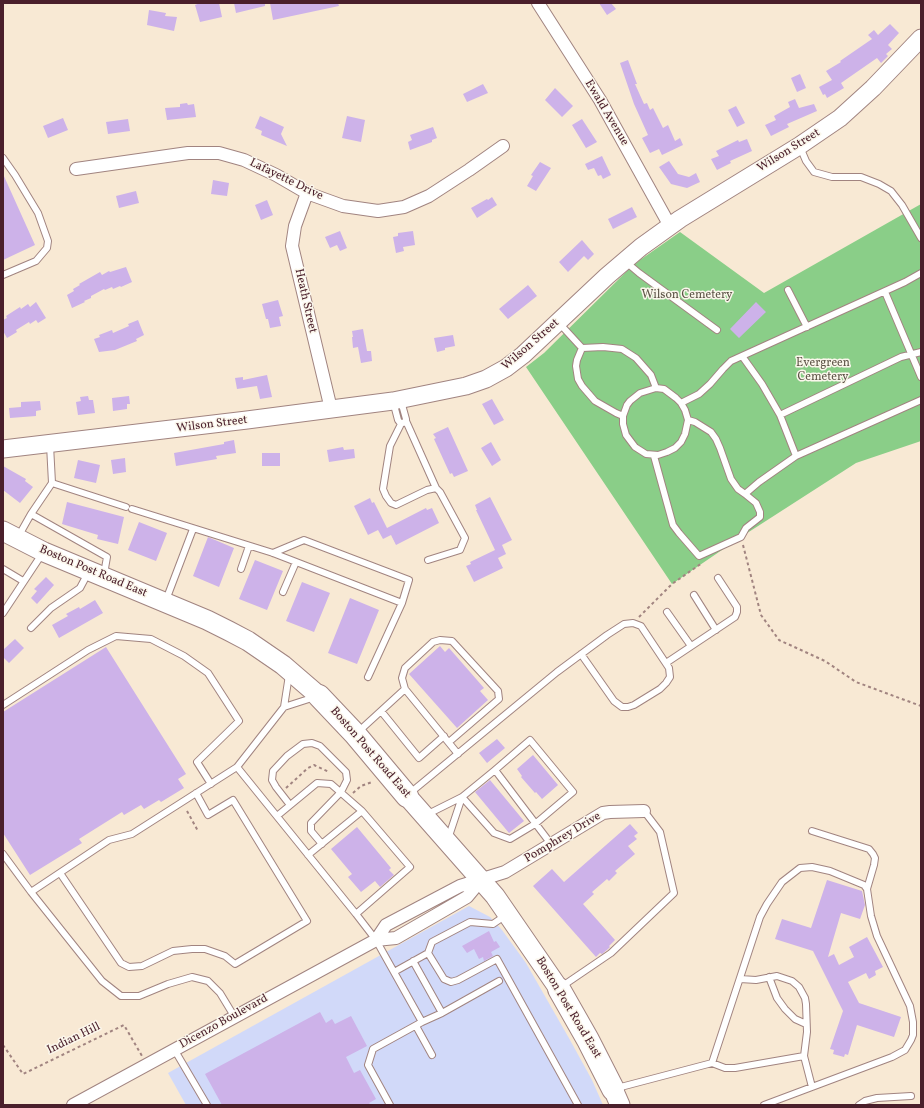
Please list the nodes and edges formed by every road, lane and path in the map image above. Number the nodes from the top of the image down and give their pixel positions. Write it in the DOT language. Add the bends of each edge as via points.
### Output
graph roads {
  1 [pos="538,3"];
  2 [pos="921,38"];
  3 [pos="503,146"];
  4 [pos="799,146"];
  5 [pos="3,158"];
  6 [pos="76,168"];
  7 [pos="307,194"];
  8 [pos="670,226"];
  9 [pos="921,238"];
  10 [pos="625,260"];
  11 [pos="921,274"];
  12 [pos="3,276"];
  13 [pos="788,290"];
  14 [pos="885,292"];
  15 [pos="558,322"];
  16 [pos="807,326"];
  17 [pos="717,330"];
  18 [pos="582,348"];
  19 [pos="921,352"];
  20 [pos="912,355"];
  21 [pos="742,356"];
  22 [pos="921,377"];
  23 [pos="656,388"];
  24 [pos="397,400"];
  25 [pos="921,400"];
  26 [pos="681,403"];
  27 [pos="331,409"];
  28 [pos="780,415"];
  29 [pos="623,416"];
  30 [pos="688,420"];
  31 [pos="403,422"];
  32 [pos="50,443"];
  33 [pos="3,449"];
  34 [pos="654,456"];
  35 [pos="796,456"];
  36 [pos="52,483"];
  37 [pos="436,488"];
  38 [pos="745,494"];
  39 [pos="31,514"];
  40 [pos="193,529"];
  41 [pos="10,535"];
  42 [pos="741,537"];
  43 [pos="249,546"];
  44 [pos="44,552"];
  45 [pos="273,553"];
  46 [pos="428,560"];
  47 [pos="296,562"];
  48 [pos="704,562"];
  49 [pos="3,569"];
  50 [pos="241,569"];
  51 [pos="96,574"];
  52 [pos="718,578"];
  53 [pos="23,580"];
  54 [pos="283,592"];
  55 [pos="694,595"];
  56 [pos="165,603"];
  57 [pos="402,603"];
  58 [pos="667,612"];
  59 [pos="3,613"];
  60 [pos="634,623"];
  61 [pos="31,628"];
  62 [pos="716,630"];
  63 [pos="691,646"];
  64 [pos="581,654"];
  65 [pos="666,663"];
  66 [pos="290,670"];
  67 [pos="368,677"];
  68 [pos="405,690"];
  69 [pos="319,696"];
  70 [pos="3,705"];
  71 [pos="921,706"];
  72 [pos="284,707"];
  73 [pos="381,711"];
  74 [pos="355,734"];
  75 [pos="444,736"];
  76 [pos="449,742"];
  77 [pos="458,754"];
  78 [pos="237,767"];
  79 [pos="495,770"];
  80 [pos="329,772"];
  81 [pos="372,782"];
  82 [pos="210,784"];
  83 [pos="281,788"];
  84 [pos="341,792"];
  85 [pos="353,793"];
  86 [pos="196,794"];
  87 [pos="407,796"];
  88 [pos="462,797"];
  89 [pos="290,805"];
  90 [pos="186,811"];
  91 [pos="362,811"];
  92 [pos="644,811"];
  93 [pos="425,815"];
  94 [pos="277,816"];
  95 [pos="536,824"];
  96 [pos="198,831"];
  97 [pos="812,831"];
  98 [pos="447,841"];
  99 [pos="322,844"];
  100 [pos="551,844"];
  101 [pos="3,854"];
  102 [pos="308,855"];
  103 [pos="60,873"];
  104 [pos="482,879"];
  105 [pos="867,889"];
  106 [pos="31,892"];
  107 [pos="356,914"];
  108 [pos="508,914"];
  109 [pos="376,940"];
  110 [pos="428,953"];
  111 [pos="413,961"];
  112 [pos="394,972"];
  113 [pos="769,977"];
  114 [pos="740,979"];
  115 [pos="499,981"];
  116 [pos="559,989"];
  117 [pos="442,1013"];
  118 [pos="234,1016"];
  119 [pos="422,1022"];
  120 [pos="806,1024"];
  121 [pos="416,1026"];
  122 [pos="3,1045"];
  123 [pos="174,1049"];
  124 [pos="432,1055"];
  125 [pos="804,1056"];
  126 [pos="712,1063"];
  127 [pos="146,1064"];
  128 [pos="812,1087"];
  129 [pos="911,1096"];
  130 [pos="617,1097"];
  131 [pos="73,1105"];
  132 [pos="207,1105"];
  133 [pos="390,1105"];
  134 [pos="578,1105"];
  135 [pos="764,1105"];
  136 [pos="859,1105"];
  1 -- 8 [label="street, Ewald Avenue" via="607,112"];
  2 -- 4 [label="street, Wilson Street" via="857,104"];
  3 -- 7 [label="street, Lafayette Drive" via="428,196 404,207 378,211 343,206"];
  4 -- 8 [label="street, Wilson Street"];
  4 -- 9 [label="lane" via="814,172 832,177 861,177 891,191"];
  5 -- 12 [label="lane" via="38,213 48,240 47,248 36,261"];
  6 -- 7 [label="street, Lafayette Drive" via="188,153 219,153 244,160"];
  7 -- 27 [label="street, Heath Street" via="295,226 292,246"];
  8 -- 10 [label="street, Wilson Street"];
  10 -- 15 [label="street, Wilson Street"];
  10 -- 17 [label="lane"];
  11 -- 14 [label="lane"];
  13 -- 16 [label="lane"];
  14 -- 16 [label="lane"];
  14 -- 20 [label="lane"];
  15 -- 18 [label="lane"];
  15 -- 24 [label="street, Wilson Street" via="523,355 486,379 466,386"];
  16 -- 21 [label="lane"];
  18 -- 23 [label="lane" via="612,347 628,352 645,367"];
  18 -- 29 [label="lane" via="576,366 582,386 595,401"];
  19 -- 20 [label="lane"];
  20 -- 22 [label="lane"];
  20 -- 28 [label="lane" via="901,357"];
  21 -- 26 [label="lane" via="728,363 699,394"];
  21 -- 28 [label="lane"];
  23 -- 26 [label="lane" via="664,389"];
  23 -- 29 [label="lane" via="635,397 627,405"];
  24 -- 27 [label="street, Wilson Street"];
  24 -- 31 [label="lane" via="398,420"];
  25 -- 35 [label="lane"];
  26 -- 30 [label="lane"];
  27 -- 32 [label="street, Wilson Street"];
  28 -- 35 [label="lane"];
  29 -- 34 [label="lane" via="624,429 630,442 640,451"];
  30 -- 34 [label="lane" via="681,442 675,448"];
  30 -- 38 [label="lane" via="711,432 720,448 731,479"];
  31 -- 37 [label="lane"];
  31 -- 37 [label="lane" via="390,446 383,489 386,496 396,505"];
  32 -- 33 [label="street, Wilson Street"];
  32 -- 36 [label="lane"];
  34 -- 42 [label="lane" via="673,525 699,556"];
  35 -- 38 [label="lane"];
  36 -- 39 [label="lane"];
  36 -- 40 [label="lane"];
  37 -- 46 [label="lane" via="465,538 460,550"];
  38 -- 42 [label="lane" via="756,503 760,517 746,528"];
  39 -- 41 [label="lane"];
  39 -- 51 [label="lane" via="107,556"];
  40 -- 43 [label="lane"];
  40 -- 56 [label="lane"];
  41 -- 44 [label="main road, Boston Post Road East"];
  42 -- 71 [label="path" via="761,614 779,640 825,661 856,682"];
  43 -- 45 [label="lane"];
  43 -- 50 [label="lane"];
  44 -- 51 [label="main road, Boston Post Road East"];
  44 -- 53 [label="lane"];
  45 -- 47 [label="lane"];
  45 -- 57 [label="lane" via="304,540 409,580"];
  47 -- 54 [label="lane"];
  47 -- 57 [label="lane"];
  48 -- 60 [label="path" via="672,584"];
  49 -- 53 [label="lane"];
  51 -- 56 [label="main road, Boston Post Road East"];
  51 -- 61 [label="lane" via="51,608"];
  52 -- 62 [label="lane" via="738,607 738,612"];
  53 -- 59 [label="lane"];
  55 -- 62 [label="lane"];
  56 -- 66 [label="main road, Boston Post Road East" via="207,620 248,641"];
  57 -- 67 [label="lane"];
  58 -- 63 [label="lane"];
  60 -- 64 [label="lane" via="616,628"];
  60 -- 65 [label="lane" via="642,628"];
  62 -- 63 [label="lane"];
  63 -- 65 [label="lane"];
  64 -- 65 [label="lane" via="614,701 622,707 634,705 666,683 671,673"];
  64 -- 77 [label="lane"];
  66 -- 69 [label="main road, Boston Post Road East"];
  66 -- 72 [label="lane"];
  68 -- 73 [label="lane"];
  68 -- 75 [label="lane"];
  68 -- 76 [label="lane" via="402,678 405,668 433,642 440,640 452,641 498,691 499,699"];
  69 -- 72 [label="lane"];
  69 -- 74 [label="highway, Boston Post Road East"];
  70 -- 82 [label="lane" via="88,650 116,636 151,639 208,672 240,721 197,762"];
  72 -- 78 [label="lane"];
  73 -- 74 [label="lane"];
  73 -- 75 [label="lane" via="419,758"];
  74 -- 87 [label="highway, Boston Post Road East"];
  75 -- 76 [label="lane"];
  76 -- 77 [label="lane"];
  77 -- 87 [label="lane"];
  78 -- 82 [label="lane"];
  78 -- 94 [label="lane"];
  79 -- 88 [label="lane"];
  79 -- 95 [label="lane"];
  79 -- 95 [label="lane" via="530,740 574,792"];
  80 -- 83 [label="path" via="314,765 285,788"];
  81 -- 85 [label="path" via="361,786"];
  82 -- 86 [label="lane"];
  84 -- 89 [label="lane" via="331,784 317,783"];
  84 -- 89 [label="lane" via="346,772 320,746 312,743 303,744 273,771 272,780"];
  84 -- 91 [label="lane"];
  84 -- 99 [label="lane" via="311,823 311,831"];
  86 -- 103 [label="lane" via="132,834 109,840"];
  86 -- 103 [label="lane" via="208,815 233,800 307,921 235,964 225,956 205,949 192,949 173,951 142,966 130,967 120,962"];
  87 -- 93 [label="main road, Boston Post Road East"];
  88 -- 93 [label="lane"];
  88 -- 95 [label="lane" via="494,833 510,839"];
  88 -- 98 [label="lane"];
  89 -- 94 [label="lane"];
  90 -- 96 [label="path"];
  91 -- 99 [label="lane"];
  91 -- 107 [label="lane" via="410,867"];
  92 -- 100 [label="street, Pomphrey Drive" via="605,813"];
  92 -- 116 [label="lane, Pomphrey Drive" via="660,832 674,893 610,953"];
  93 -- 98 [label="main road, Boston Post Road East"];
  94 -- 102 [label="lane"];
  95 -- 100 [label="lane"];
  97 -- 105 [label="lane" via="869,849 875,858"];
  98 -- 104 [label="main road, Boston Post Road East"];
  99 -- 102 [label="lane"];
  100 -- 104 [label="street, Pomphrey Drive" via="505,872"];
  101 -- 106 [label="lane"];
  102 -- 107 [label="lane"];
  103 -- 106 [label="lane"];
  104 -- 108 [label="main road, Boston Post Road East"];
  104 -- 109 [label="street, Dicenzo Boulevard" via="467,897 396,938"];
  105 -- 114 [label="lane" via="864,884 812,867 800,868 791,874 766,904"];
  105 -- 128 [label="lane" via="873,926 910,1006 913,1035 908,1046 899,1053"];
  106 -- 118 [label="lane" via="102,981 121,996 139,996 192,977 208,981 220,993"];
  107 -- 109 [label="lane"];
  108 -- 110 [label="lane" via="493,924 470,922 432,942"];
  108 -- 116 [label="main road, Boston Post Road East"];
  109 -- 112 [label="lane"];
  109 -- 118 [label="street, Dicenzo Boulevard"];
  110 -- 111 [label="lane"];
  110 -- 134 [label="lane" via="444,979 451,982 496,959"];
  111 -- 112 [label="lane"];
  111 -- 117 [label="lane"];
  112 -- 119 [label="lane"];
  113 -- 114 [label="lane" via="756,980"];
  113 -- 120 [label="lane" via="777,998 785,1009 794,1019"];
  113 -- 120 [label="lane" via="783,977 799,987 805,998"];
  114 -- 126 [label="lane"];
  115 -- 117 [label="lane"];
  116 -- 130 [label="highway, Boston Post Road East"];
  117 -- 119 [label="lane"];
  118 -- 123 [label="street, Dicenzo Boulevard"];
  119 -- 121 [label="lane"];
  120 -- 125 [label="lane"];
  121 -- 124 [label="lane"];
  121 -- 133 [label="lane" via="373,1049 368,1065"];
  122 -- 127 [label="path, Indian Hill" via="23,1074 124,1025"];
  123 -- 127 [label="street, Dicenzo Boulevard"];
  123 -- 132 [label="lane"];
  125 -- 126 [label="lane" via="735,1068 725,1068"];
  125 -- 128 [label="lane"];
  126 -- 130 [label="lane"];
  127 -- 131 [label="street, Dicenzo Boulevard"];
  128 -- 135 [label="lane"];
  129 -- 136 [label="lane" via="877,1098"];
}
